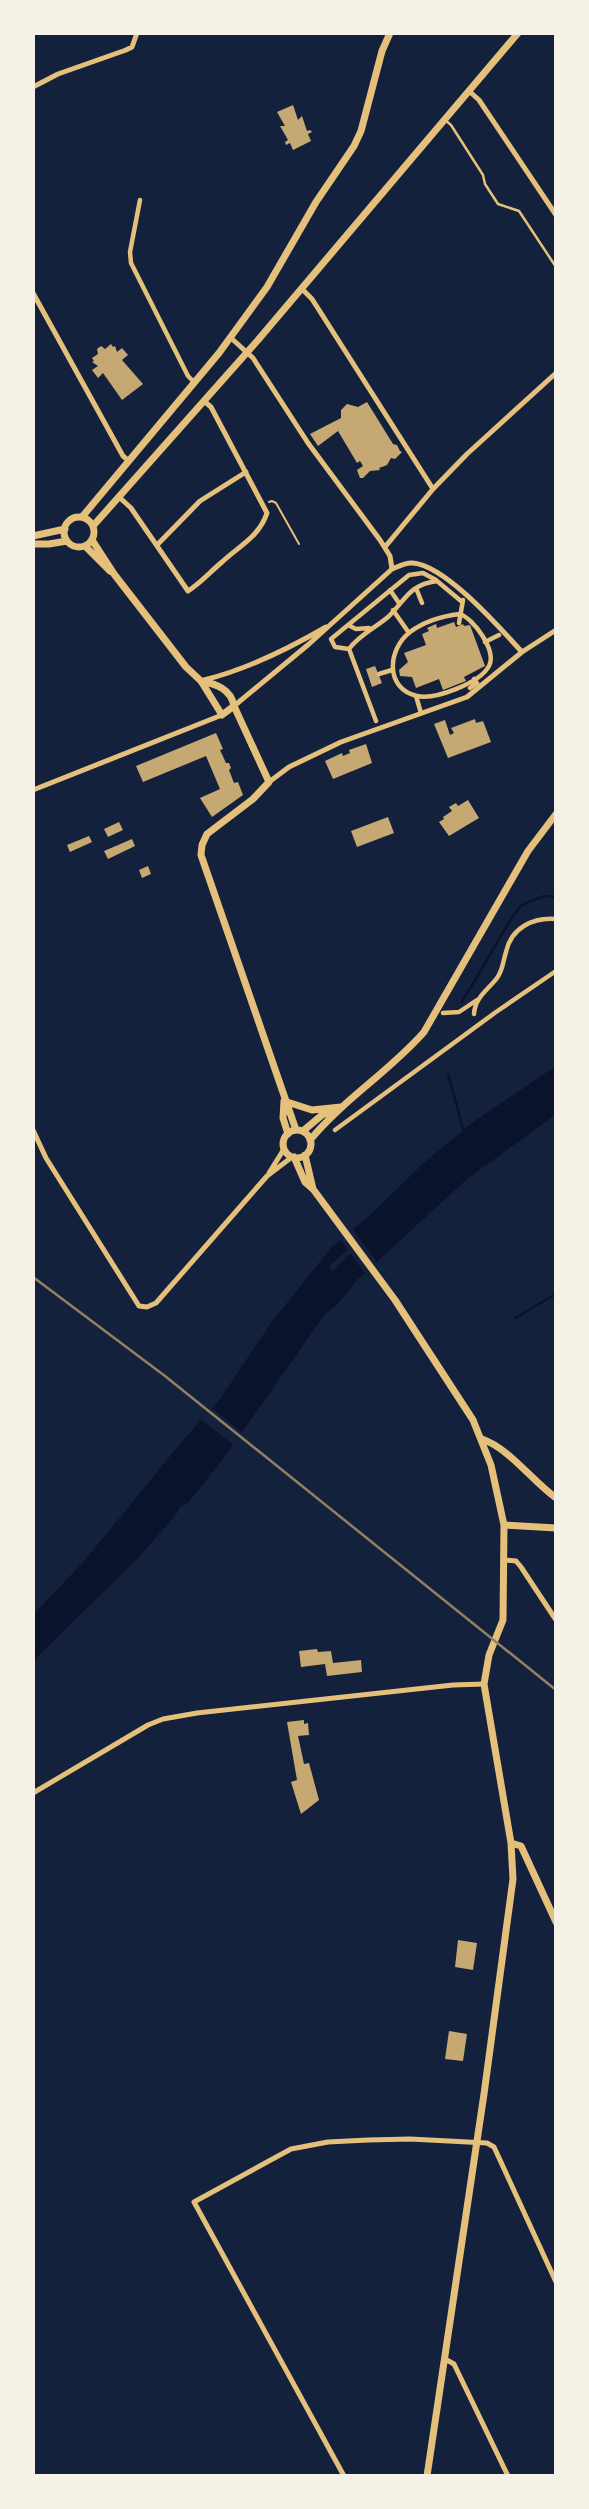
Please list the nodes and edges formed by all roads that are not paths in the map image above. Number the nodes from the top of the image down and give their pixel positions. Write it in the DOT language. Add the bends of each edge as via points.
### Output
graph roads {
  1 [pos="137,33"];
  2 [pos="390,33"];
  3 [pos="518,33"];
  4 [pos="33,87"];
  5 [pos="469,90"];
  6 [pos="444,119"];
  7 [pos="140,200"];
  8 [pos="553,204"];
  9 [pos="556,215"];
  10 [pos="556,267"];
  11 [pos="301,288"];
  12 [pos="33,293"];
  13 [pos="231,338"];
  14 [pos="247,352"];
  15 [pos="556,373"];
  16 [pos="194,382"];
  17 [pos="204,401"];
  18 [pos="129,461"];
  19 [pos="246,472"];
  20 [pos="433,489"];
  21 [pos="119,497"];
  22 [pos="82,517"];
  23 [pos="93,526"];
  24 [pos="65,529"];
  25 [pos="33,536"];
  26 [pos="92,540"];
  27 [pos="67,541"];
  28 [pos="33,544"];
  29 [pos="157,545"];
  30 [pos="85,546"];
  31 [pos="385,547"];
  32 [pos="392,569"];
  33 [pos="114,574"];
  34 [pos="437,580"];
  35 [pos="416,588"];
  36 [pos="390,590"];
  37 [pos="466,595"];
  38 [pos="461,601"];
  39 [pos="399,603"];
  40 [pos="422,603"];
  41 [pos="393,610"];
  42 [pos="460,614"];
  43 [pos="334,621"];
  44 [pos="459,622"];
  45 [pos="348,625"];
  46 [pos="370,628"];
  47 [pos="556,630"];
  48 [pos="409,634"];
  49 [pos="499,635"];
  50 [pos="485,642"];
  51 [pos="349,649"];
  52 [pos="522,652"];
  53 [pos="392,670"];
  54 [pos="379,674"];
  55 [pos="369,678"];
  56 [pos="474,679"];
  57 [pos="201,681"];
  58 [pos="361,681"];
  59 [pos="470,688"];
  60 [pos="416,696"];
  61 [pos="234,706"];
  62 [pos="421,713"];
  63 [pos="222,715"];
  64 [pos="376,721"];
  65 [pos="270,782"];
  66 [pos="33,790"];
  67 [pos="556,814"];
  68 [pos="556,919"];
  69 [pos="556,971"];
  70 [pos="478,999"];
  71 [pos="443,1013"];
  72 [pos="474,1014"];
  73 [pos="284,1101"];
  74 [pos="341,1107"];
  75 [pos="33,1130"];
  76 [pos="335,1130"];
  77 [pos="299,1131"];
  78 [pos="288,1134"];
  79 [pos="310,1140"];
  80 [pos="284,1149"];
  81 [pos="305,1155"];
  82 [pos="293,1157"];
  83 [pos="267,1176"];
  84 [pos="314,1190"];
  85 [pos="482,1439"];
  86 [pos="556,1497"];
  87 [pos="504,1525"];
  88 [pos="556,1528"];
  89 [pos="505,1560"];
  90 [pos="556,1620"];
  91 [pos="484,1684"];
  92 [pos="33,1793"];
  93 [pos="511,1843"];
  94 [pos="556,1922"];
  95 [pos="477,2143"];
  96 [pos="556,2283"];
  97 [pos="444,2359"];
  98 [pos="344,2476"];
  99 [pos="427,2476"];
  100 [pos="508,2476"];
  1 -- 4 [label="street" via="132,47"];
  2 -- 13 [label="street" via="354,146"];
  3 -- 5 [label="street"];
  5 -- 6 [label="street"];
  5 -- 8 [label="street"];
  6 -- 10 [label="lane" via="498,204 519,211"];
  6 -- 11 [label="street"];
  7 -- 16 [label="street" via="131,264"];
  8 -- 9 [label="street"];
  11 -- 14 [label="street"];
  11 -- 20 [label="street"];
  12 -- 18 [label="street"];
  13 -- 14 [label="street"];
  13 -- 16 [label="street"];
  14 -- 17 [label="street"];
  14 -- 31 [label="street"];
  15 -- 20 [label="street"];
  16 -- 18 [label="street"];
  17 -- 19 [label="street"];
  17 -- 21 [label="street"];
  18 -- 22 [label="street"];
  19 -- 29 [label="street" via="200,501"];
  19 -- 29 [label="street" via="267,513 252,537 205,580 188,591"];
  20 -- 31 [label="street"];
  21 -- 23 [label="street"];
  21 -- 29 [label="street"];
  22 -- 23 [label="street"];
  22 -- 24 [label="street" via="70,520"];
  23 -- 26 [label="street"];
  24 -- 25 [label="street"];
  24 -- 27 [label="street"];
  26 -- 30 [label="street"];
  26 -- 33 [label="street"];
  27 -- 28 [label="street"];
  27 -- 30 [label="street" via="75,547"];
  30 -- 33 [label="street"];
  31 -- 32 [label="street"];
  32 -- 37 [label="street" via="414,563 445,576"];
  32 -- 43 [label="street"];
  33 -- 57 [label="street"];
  34 -- 35 [label="street"];
  34 -- 36 [label="street" via="414,572"];
  34 -- 38 [label="street"];
  35 -- 39 [label="street"];
  35 -- 40 [label="street"];
  36 -- 39 [label="street"];
  36 -- 45 [label="street"];
  37 -- 38 [label="street"];
  37 -- 52 [label="street"];
  38 -- 42 [label="street"];
  39 -- 41 [label="street"];
  41 -- 46 [label="street"];
  41 -- 48 [label="street"];
  42 -- 44 [label="street"];
  42 -- 48 [label="street" via="432,620"];
  42 -- 50 [label="street" via="469,617"];
  43 -- 57 [label="street" via="295,644"];
  43 -- 61 [label="street"];
  45 -- 46 [label="street"];
  45 -- 51 [label="street" via="331,639 335,647"];
  46 -- 51 [label="street"];
  47 -- 52 [label="street"];
  48 -- 53 [label="street" via="397,650"];
  49 -- 50 [label="street"];
  50 -- 56 [label="street" via="491,663"];
  51 -- 58 [label="street"];
  52 -- 62 [label="street" via="467,697"];
  53 -- 54 [label="street"];
  53 -- 60 [label="street" via="398,684"];
  55 -- 58 [label="street"];
  56 -- 59 [label="street" via="477,683"];
  56 -- 60 [label="street" via="444,693"];
  57 -- 61 [label="street" via="227,691"];
  57 -- 63 [label="street"];
  58 -- 64 [label="street"];
  60 -- 62 [label="street"];
  61 -- 63 [label="street"];
  61 -- 65 [label="street"];
  62 -- 65 [label="street" via="329,747"];
  63 -- 66 [label="street"];
  65 -- 73 [label="street" via="207,834 201,855"];
  67 -- 74 [label="street" via="528,850 424,1032"];
  68 -- 70 [label="street" via="541,919 518,930 506,949 499,975"];
  69 -- 76 [label="street"];
  70 -- 71 [label="street" via="459,1012"];
  70 -- 72 [label="street"];
  73 -- 74 [label="street" via="312,1110"];
  73 -- 77 [label="street"];
  73 -- 78 [label="street"];
  74 -- 77 [label="street"];
  74 -- 79 [label="street"];
  75 -- 83 [label="street" via="139,1306 156,1303"];
  77 -- 78 [label="street"];
  77 -- 79 [label="street"];
  78 -- 80 [label="street"];
  79 -- 81 [label="street"];
  80 -- 82 [label="street"];
  80 -- 83 [label="street"];
  81 -- 82 [label="street"];
  81 -- 84 [label="street"];
  82 -- 83 [label="street"];
  82 -- 84 [label="street"];
  84 -- 85 [label="street" via="395,1300"];
  85 -- 86 [label="street" via="494,1443"];
  85 -- 87 [label="street"];
  87 -- 88 [label="street"];
  87 -- 89 [label="street"];
  89 -- 90 [label="street" via="516,1561"];
  89 -- 91 [label="street" via="502,1626 489,1655"];
  91 -- 92 [label="street" via="163,1719"];
  91 -- 93 [label="street"];
  93 -- 94 [label="street" via="521,1846"];
  93 -- 95 [label="street" via="511,1905"];
  95 -- 96 [label="street" via="494,2147"];
  95 -- 97 [label="street"];
  95 -- 98 [label="street" via="368,2140 291,2149 194,2202"];
  97 -- 99 [label="street"];
  97 -- 100 [label="street" via="454,2364"];
}
